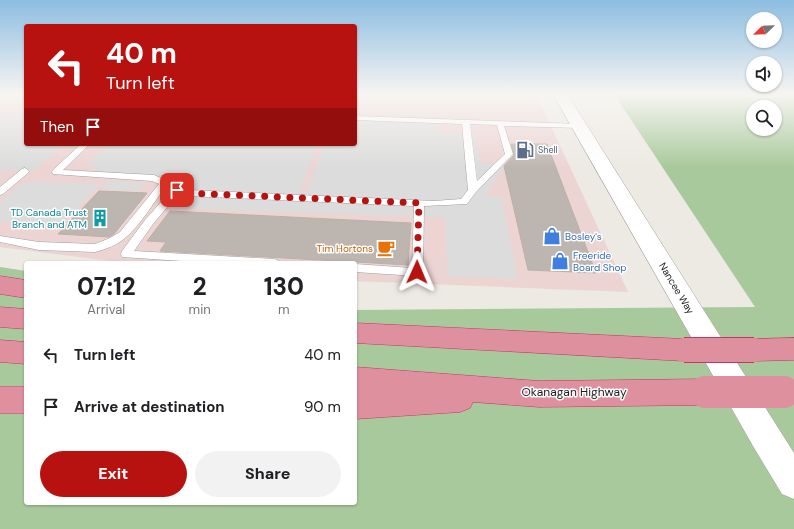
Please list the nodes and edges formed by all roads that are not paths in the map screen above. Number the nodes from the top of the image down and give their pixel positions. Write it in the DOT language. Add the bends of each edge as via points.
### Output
graph roads {
  1 [pos="374,119"];
  2 [pos="575,119"];
  3 [pos="466,122"];
  4 [pos="500,123"];
  5 [pos="580,126"];
  6 [pos="84,146"];
  7 [pos="25,171"];
  8 [pos="164,183"];
  9 [pos="177,190"];
  10 [pos="473,190"];
  11 [pos="0,192"];
  12 [pos="419,203"];
  13 [pos="0,239"];
  14 [pos="241,261"];
  15 [pos="357,268"];
  16 [pos="0,285"];
  17 [pos="24,289"];
  18 [pos="0,317"];
  19 [pos="24,319"];
  20 [pos="357,333"];
  21 [pos="794,349"];
  22 [pos="0,351"];
  23 [pos="24,353"];
  24 [pos="357,379"];
  25 [pos="789,392"];
  26 [pos="539,394"];
  27 [pos="0,400"];
  28 [pos="24,400"];
  29 [pos="357,405"];
  30 [pos="794,482"];
  1 -- 3 [label="lane"];
  2 -- 5 [label="street, Nancee Way"];
  3 -- 4 [label="lane"];
  3 -- 10 [label="lane"];
  4 -- 5 [label="lane"];
  4 -- 10 [label="lane" via="509,154"];
  5 -- 30 [label="street, Nancee Way"];
  6 -- 8 [label="lane" via="56,172 147,177"];
  7 -- 11 [label="lane"];
  8 -- 9 [label="lane"];
  8 -- 13 [label="lane" via="124,234 117,240 95,248 39,246"];
  9 -- 12 [label="lane" via="187,193"];
  9 -- 14 [label="lane" via="126,254"];
  10 -- 12 [label="lane" via="464,202"];
  12 -- 15 [label="lane" via="417,272"];
  16 -- 17 [label="highway"];
  18 -- 19 [label="highway"];
  20 -- 21 [label="highway, bridge" via="684,350"];
  22 -- 23 [label="highway"];
  24 -- 26 [label="highway, Okanagan Highway"];
  25 -- 26 [label="highway, Okanagan Highway, bridge"];
  26 -- 29 [label="highway"];
  27 -- 28 [label="highway"];
}
